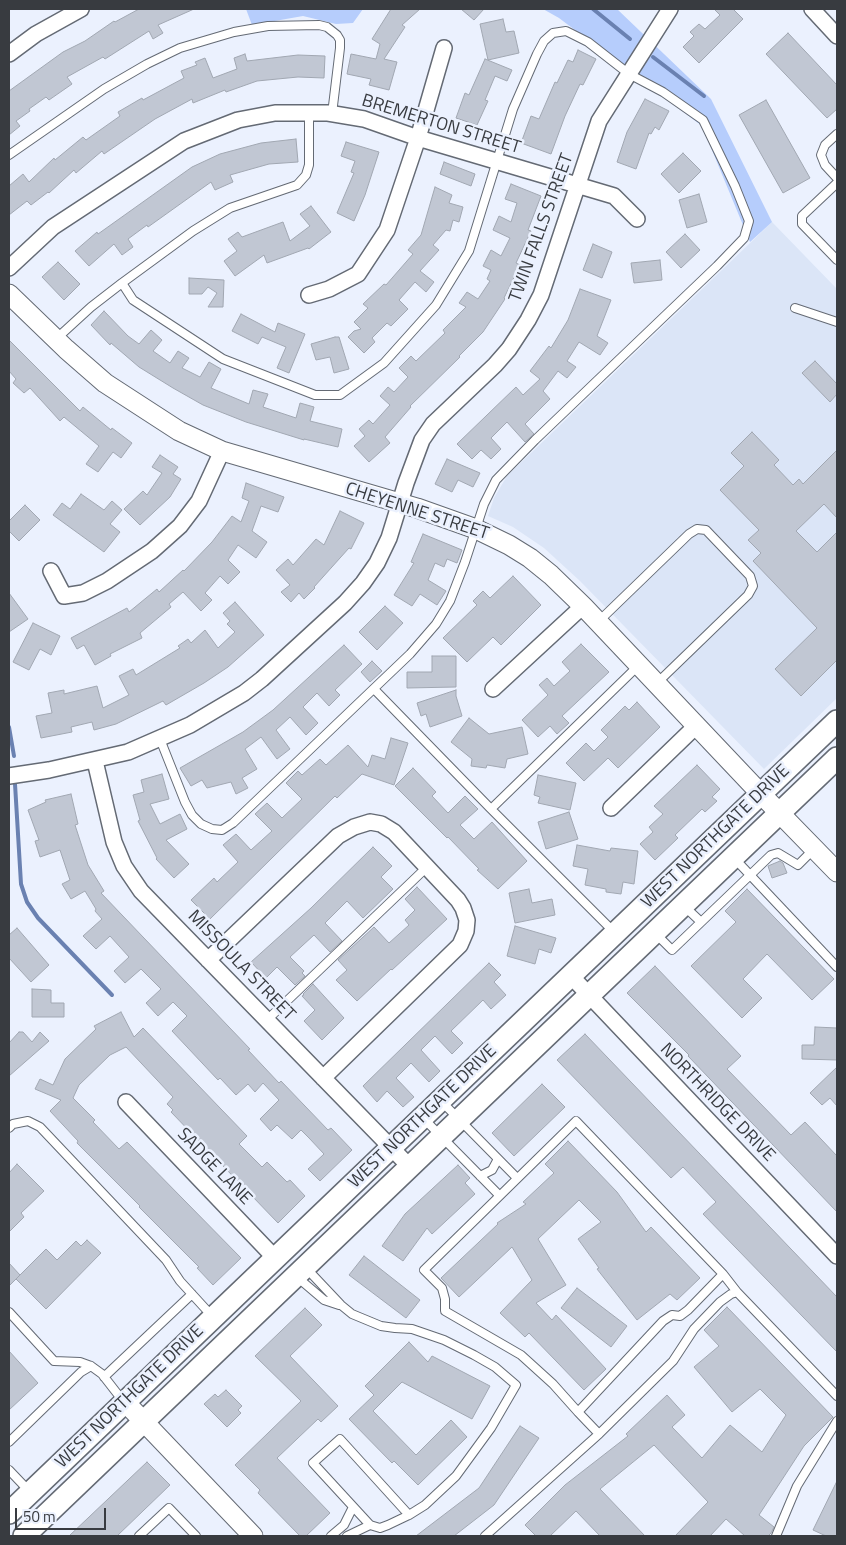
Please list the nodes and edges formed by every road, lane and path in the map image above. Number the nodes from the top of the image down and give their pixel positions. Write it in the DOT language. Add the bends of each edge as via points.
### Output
graph roads {
  1 [pos="81,9"];
  2 [pos="670,9"];
  3 [pos="813,9"];
  4 [pos="837,36"];
  5 [pos="444,48"];
  6 [pos="9,54"];
  7 [pos="630,74"];
  8 [pos="309,113"];
  9 [pos="332,114"];
  10 [pos="837,134"];
  11 [pos="418,138"];
  12 [pos="9,155"];
  13 [pos="497,162"];
  14 [pos="837,178"];
  15 [pos="837,183"];
  16 [pos="577,186"];
  17 [pos="637,219"];
  18 [pos="837,260"];
  19 [pos="9,268"];
  20 [pos="122,283"];
  21 [pos="9,294"];
  22 [pos="309,295"];
  23 [pos="795,308"];
  24 [pos="837,322"];
  25 [pos="56,340"];
  26 [pos="222,451"];
  27 [pos="400,504"];
  28 [pos="476,529"];
  29 [pos="51,570"];
  30 [pos="583,606"];
  31 [pos="598,622"];
  32 [pos="639,665"];
  33 [pos="656,684"];
  34 [pos="374,689"];
  35 [pos="493,689"];
  36 [pos="837,721"];
  37 [pos="696,726"];
  38 [pos="160,739"];
  39 [pos="837,758"];
  40 [pos="95,761"];
  41 [pos="9,776"];
  42 [pos="761,794"];
  43 [pos="611,808"];
  44 [pos="491,809"];
  45 [pos="780,813"];
  46 [pos="814,848"];
  47 [pos="734,858"];
  48 [pos="429,869"];
  49 [pos="837,872"];
  50 [pos="750,875"];
  51 [pos="684,906"];
  52 [pos="701,922"];
  53 [pos="616,933"];
  54 [pos="655,933"];
  55 [pos="208,960"];
  56 [pos="837,967"];
  57 [pos="570,976"];
  58 [pos="590,996"];
  59 [pos="267,1020"];
  60 [pos="323,1078"];
  61 [pos="441,1100"];
  62 [pos="126,1102"];
  63 [pos="423,1117"];
  64 [pos="460,1120"];
  65 [pos="9,1128"];
  66 [pos="442,1137"];
  67 [pos="392,1147"];
  68 [pos="498,1159"];
  69 [pos="410,1167"];
  70 [pos="480,1176"];
  71 [pos="517,1178"];
  72 [pos="499,1195"];
  73 [pos="837,1256"];
  74 [pos="275,1258"];
  75 [pos="301,1272"];
  76 [pos="723,1274"];
  77 [pos="737,1292"];
  78 [pos="192,1294"];
  79 [pos="340,1305"];
  80 [pos="9,1312"];
  81 [pos="213,1318"];
  82 [pos="91,1366"];
  83 [pos="104,1377"];
  84 [pos="837,1396"];
  85 [pos="124,1402"];
  86 [pos="578,1412"];
  87 [pos="837,1421"];
  88 [pos="144,1422"];
  89 [pos="599,1434"];
  90 [pos="9,1442"];
  91 [pos="9,1470"];
  92 [pos="30,1492"];
  93 [pos="353,1507"];
  94 [pos="9,1513"];
  95 [pos="409,1515"];
  96 [pos="370,1525"];
  97 [pos="24,1536"];
  98 [pos="139,1536"];
  99 [pos="196,1536"];
  100 [pos="253,1536"];
  101 [pos="331,1536"];
  102 [pos="347,1536"];
  103 [pos="486,1536"];
  104 [pos="776,1536"];
  1 -- 6 [label="street" via="36,34"];
  2 -- 7 [label="street, TWIN FALLS STREET"];
  3 -- 4 [label="street"];
  5 -- 11 [label="street"];
  7 -- 13 [label="lane" via="566,31 553,33 537,54 513,110"];
  7 -- 16 [label="street, TWIN FALLS STREET" via="599,121"];
  7 -- 28 [label="lane" via="664,92 703,120 749,221 744,238 496,480"];
  8 -- 9 [label="street, BREMERTON STREET"];
  8 -- 19 [label="street, BREMERTON STREET" via="275,113 238,120 184,141 53,227"];
  8 -- 20 [label="lane" via="309,165 297,186 230,208 192,231"];
  9 -- 11 [label="street, BREMERTON STREET" via="364,119"];
  9 -- 12 [label="lane" via="340,48 337,35 319,25 268,26 180,48 147,64 104,89"];
  10 -- 14 [label="lane" via="825,145 821,155"];
  11 -- 13 [label="street, BREMERTON STREET"];
  11 -- 22 [label="street" via="387,230 358,274"];
  13 -- 16 [label="street, BREMERTON STREET"];
  13 -- 20 [label="lane" via="469,252 436,305 384,363 340,395 315,395 223,358 133,300"];
  15 -- 18 [label="lane" via="802,216 802,224"];
  16 -- 17 [label="street, BREMERTON STREET" via="614,196"];
  16 -- 27 [label="street, TWIN FALLS STREET" via="541,295 528,320 495,365 433,424 416,454"];
  20 -- 25 [label="lane"];
  21 -- 25 [label="street, CHEYENNE STREET"];
  23 -- 24 [label="lane"];
  25 -- 26 [label="street, CHEYENNE STREET" via="105,383 139,407"];
  26 -- 27 [label="street, CHEYENNE STREET"];
  26 -- 29 [label="street" via="199,501 180,526 152,551 83,593 64,596"];
  27 -- 28 [label="street, CHEYENNE STREET"];
  27 -- 38 [label="street, TWIN FALLS STREET" via="377,563 345,603 244,693"];
  28 -- 30 [label="street, CHEYENNE STREET" via="530,558"];
  28 -- 34 [label="lane" via="450,601 436,624"];
  30 -- 31 [label="street, CHEYENNE STREET"];
  30 -- 35 [label="street"];
  31 -- 32 [label="street, CHEYENNE STREET"];
  31 -- 33 [label="lane" via="697,529 706,530 750,576 753,586 748,595"];
  32 -- 33 [label="street, CHEYENNE STREET"];
  32 -- 44 [label="lane"];
  33 -- 37 [label="street, CHEYENNE STREET"];
  34 -- 38 [label="lane" via="222,830 201,824 192,816"];
  34 -- 44 [label="lane"];
  36 -- 42 [label="main road, WEST NORTHGATE DRIVE"];
  37 -- 42 [label="street, CHEYENNE STREET"];
  37 -- 43 [label="street"];
  38 -- 40 [label="street, TWIN FALLS STREET"];
  39 -- 45 [label="main road, WEST NORTHGATE DRIVE"];
  40 -- 41 [label="street, TWIN FALLS STREET"];
  40 -- 55 [label="street, MISSOULA STREET" via="114,842 124,866 141,891"];
  42 -- 45 [label="street, CHEYENNE STREET"];
  42 -- 53 [label="main road, WEST NORTHGATE DRIVE"];
  44 -- 53 [label="lane"];
  45 -- 46 [label="street, CHEYENNE STREET"];
  45 -- 47 [label="main road, WEST NORTHGATE DRIVE"];
  46 -- 49 [label="street, CHEYENNE STREET"];
  46 -- 50 [label="lane" via="798,865 778,854 771,855"];
  47 -- 50 [label="lane"];
  47 -- 51 [label="main road, WEST NORTHGATE DRIVE"];
  48 -- 55 [label="street" via="394,832 380,824 370,822 354,827 338,836"];
  48 -- 59 [label="lane"];
  48 -- 60 [label="street" via="463,908 467,920 460,945"];
  50 -- 52 [label="lane"];
  50 -- 56 [label="lane"];
  51 -- 52 [label="lane"];
  51 -- 54 [label="main road, WEST NORTHGATE DRIVE"];
  52 -- 54 [label="lane" via="672,950"];
  53 -- 57 [label="main road, WEST NORTHGATE DRIVE"];
  54 -- 58 [label="main road, WEST NORTHGATE DRIVE"];
  55 -- 59 [label="street, MISSOULA STREET"];
  57 -- 58 [label="street, NORTHRIDGE DRIVE"];
  57 -- 61 [label="main road, WEST NORTHGATE DRIVE"];
  58 -- 64 [label="main road, WEST NORTHGATE DRIVE"];
  58 -- 73 [label="street, NORTHRIDGE DRIVE"];
  59 -- 60 [label="street, MISSOULA STREET"];
  60 -- 67 [label="street, MISSOULA STREET"];
  61 -- 63 [label="main road, WEST NORTHGATE DRIVE"];
  61 -- 64 [label="lane"];
  62 -- 74 [label="street, SADGE LANE"];
  63 -- 66 [label="lane"];
  63 -- 67 [label="main road, WEST NORTHGATE DRIVE"];
  64 -- 66 [label="main road, WEST NORTHGATE DRIVE"];
  64 -- 68 [label="lane"];
  65 -- 78 [label="lane" via="12,1124 28,1121 40,1127 166,1260"];
  66 -- 69 [label="main road, WEST NORTHGATE DRIVE"];
  66 -- 70 [label="lane"];
  67 -- 69 [label="street, MISSOULA STREET"];
  67 -- 74 [label="main road, WEST NORTHGATE DRIVE"];
  68 -- 70 [label="lane" via="492,1170"];
  68 -- 71 [label="lane"];
  69 -- 75 [label="main road, WEST NORTHGATE DRIVE"];
  70 -- 72 [label="lane"];
  71 -- 72 [label="lane"];
  71 -- 76 [label="lane" via="576,1120"];
  72 -- 86 [label="lane" via="424,1270 442,1288 445,1311 521,1355"];
  74 -- 81 [label="main road, WEST NORTHGATE DRIVE"];
  75 -- 79 [label="lane"];
  75 -- 79 [label="lane" via="324,1300"];
  75 -- 88 [label="main road, WEST NORTHGATE DRIVE"];
  76 -- 77 [label="lane"];
  76 -- 86 [label="lane" via="688,1310 663,1321"];
  77 -- 84 [label="lane"];
  77 -- 89 [label="lane" via="720,1302 694,1329 673,1361"];
  78 -- 81 [label="lane"];
  78 -- 83 [label="lane"];
  79 -- 95 [label="lane" via="368,1322 412,1329 444,1340 494,1367 516,1385 491,1428 456,1476 425,1505"];
  80 -- 82 [label="lane" via="54,1361"];
  81 -- 85 [label="main road, WEST NORTHGATE DRIVE"];
  82 -- 83 [label="lane"];
  82 -- 90 [label="lane"];
  83 -- 85 [label="lane"];
  85 -- 88 [label="street"];
  85 -- 92 [label="main road, WEST NORTHGATE DRIVE"];
  86 -- 89 [label="lane"];
  87 -- 104 [label="lane" via="797,1486"];
  88 -- 97 [label="main road, WEST NORTHGATE DRIVE"];
  88 -- 100 [label="street"];
  89 -- 103 [label="lane"];
  91 -- 92 [label="lane"];
  92 -- 94 [label="main road, WEST NORTHGATE DRIVE"];
  93 -- 95 [label="lane" via="313,1463 340,1439"];
  93 -- 96 [label="lane"];
  93 -- 101 [label="lane" via="344,1524"];
  95 -- 96 [label="lane" via="380,1528"];
  96 -- 102 [label="lane"];
  98 -- 99 [label="lane" via="169,1508"];
}
